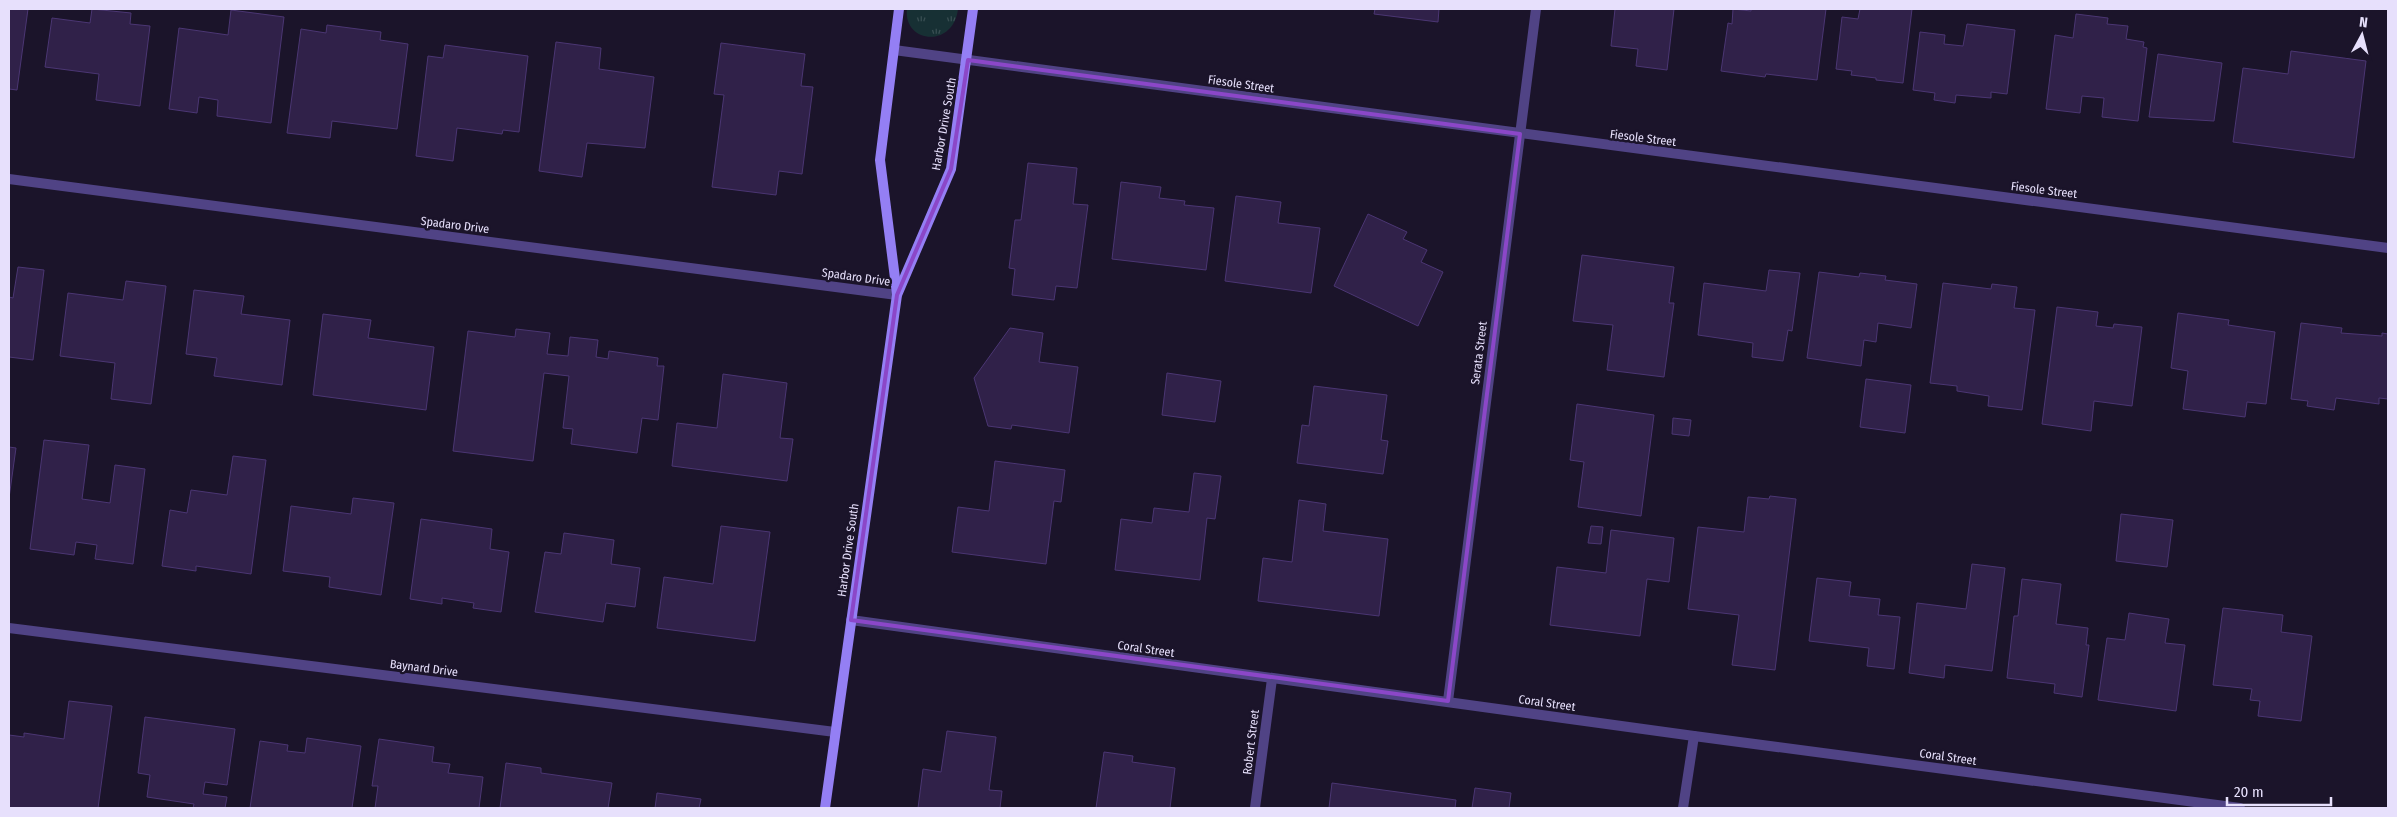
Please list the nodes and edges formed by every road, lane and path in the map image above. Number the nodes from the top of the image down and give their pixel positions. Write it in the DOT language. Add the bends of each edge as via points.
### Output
graph roads {
  1 [pos="899,9"];
  2 [pos="974,9"];
  3 [pos="1536,9"];
  4 [pos="894,50"];
  5 [pos="968,60"];
  6 [pos="1520,134"];
  7 [pos="9,179"];
  8 [pos="2388,248"];
  9 [pos="897,295"];
  10 [pos="851,620"];
  11 [pos="9,628"];
  12 [pos="1272,679"];
  13 [pos="1448,701"];
  14 [pos="835,732"];
  15 [pos="1694,736"];
  16 [pos="825,808"];
  17 [pos="1255,808"];
  18 [pos="1683,808"];
  19 [pos="2240,808"];
  1 -- 4 [label="street, Harbor Drive South"];
  2 -- 5 [label="street, Harbor Drive South"];
  3 -- 6 [label="street, Serata Street"];
  4 -- 5 [label="street, Fiesole Street"];
  4 -- 9 [label="street, Harbor Drive South" via="880,160"];
  5 -- 6 [label="street, Fiesole Street"];
  5 -- 9 [label="street, Harbor Drive South" via="951,168"];
  6 -- 8 [label="street, Fiesole Street"];
  6 -- 13 [label="street, Serata Street"];
  7 -- 9 [label="street, Spadaro Drive"];
  9 -- 10 [label="street, Harbor Drive South"];
  10 -- 12 [label="street, Coral Street"];
  10 -- 14 [label="street, Harbor Drive South"];
  11 -- 14 [label="street, Baynard Drive"];
  12 -- 13 [label="street, Coral Street"];
  12 -- 17 [label="street, Robert Street"];
  13 -- 15 [label="street, Coral Street"];
  14 -- 16 [label="street, Harbor Drive South"];
  15 -- 18 [label="street"];
  15 -- 19 [label="street, Coral Street"];
}
